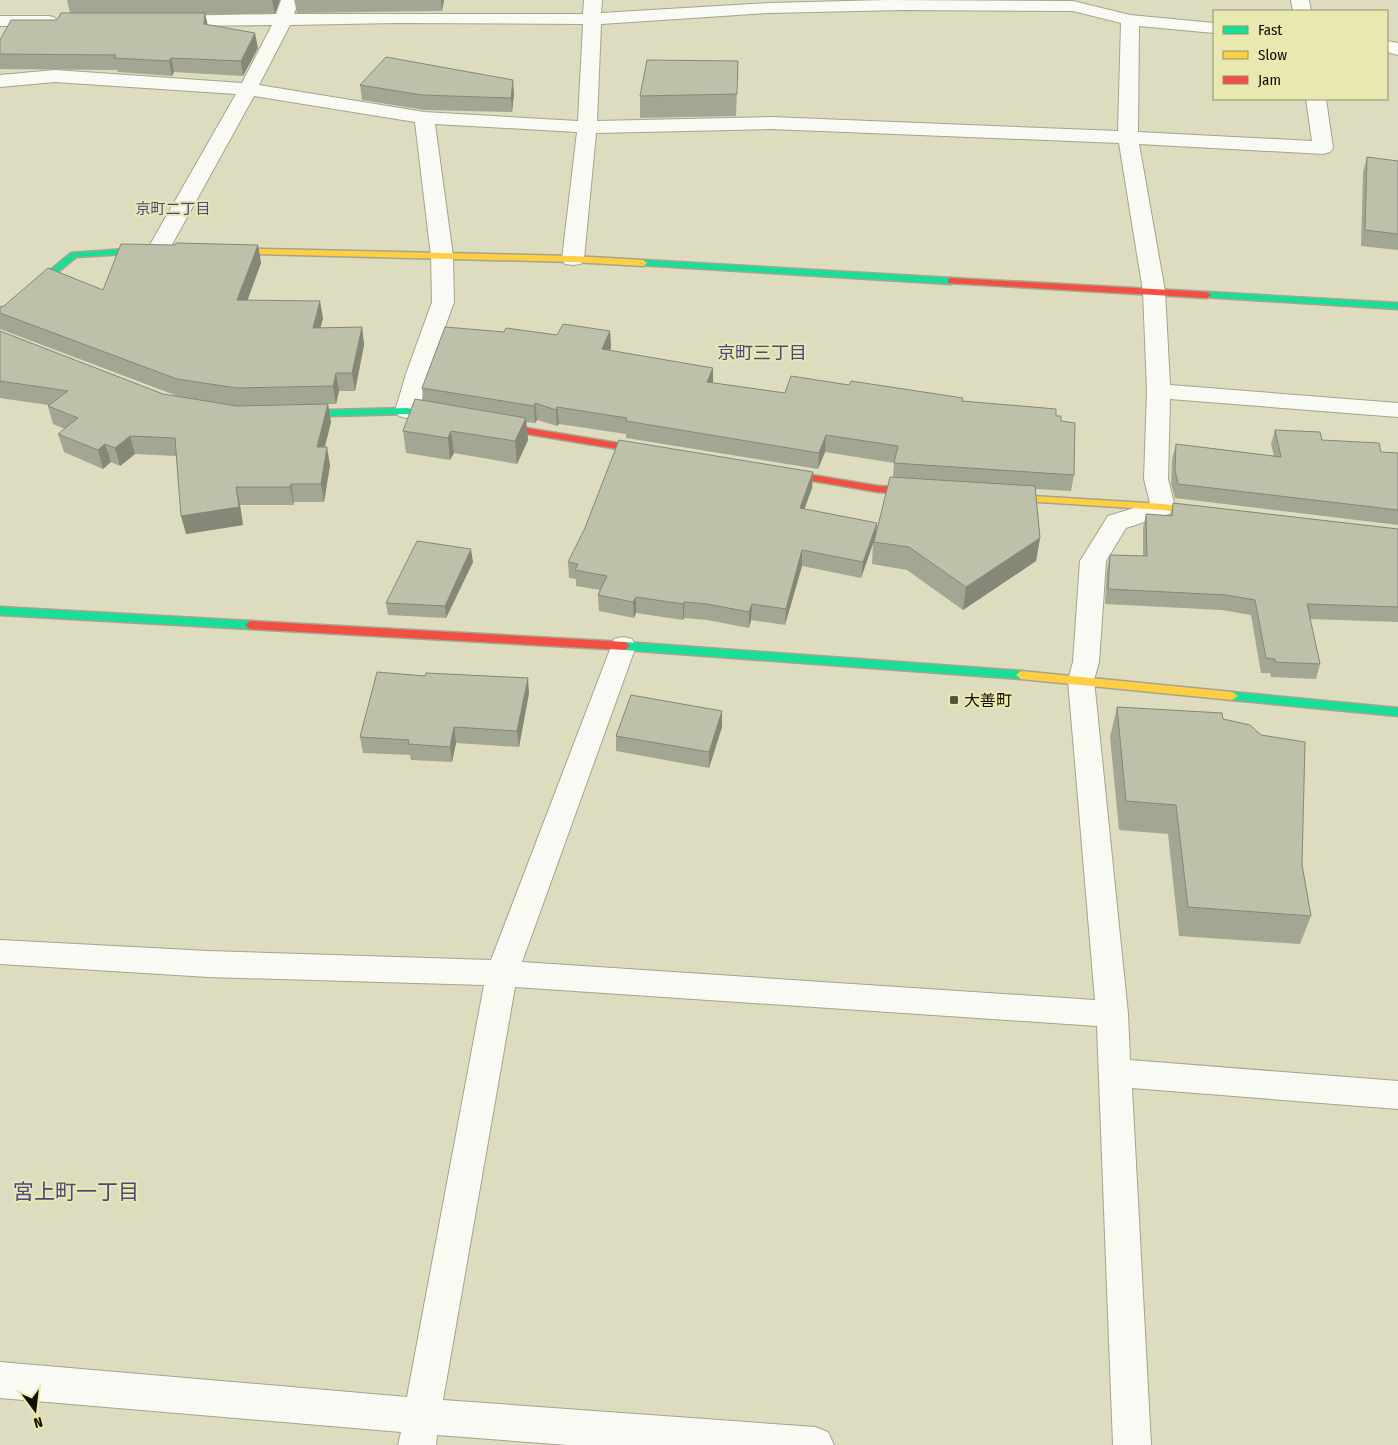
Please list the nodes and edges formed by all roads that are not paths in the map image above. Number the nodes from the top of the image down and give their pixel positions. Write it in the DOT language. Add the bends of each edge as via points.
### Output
graph roads {
  1 [pos="290,0"];
  2 [pos="593,0"];
  3 [pos="592,20"];
  4 [pos="1130,20"];
  5 [pos="0,21"];
  6 [pos="68,21"];
  7 [pos="156,21"];
  8 [pos="283,21"];
  9 [pos="1213,28"];
  10 [pos="0,81"];
  11 [pos="248,89"];
  12 [pos="1316,100"];
  13 [pos="424,118"];
  14 [pos="587,127"];
  15 [pos="1128,137"];
  16 [pos="163,250"];
  17 [pos="207,251"];
  18 [pos="442,256"];
  19 [pos="573,259"];
  20 [pos="1154,291"];
  21 [pos="1398,306"];
  22 [pos="0,317"];
  23 [pos="1159,391"];
  24 [pos="1398,410"];
  25 [pos="407,411"];
  26 [pos="280,414"];
  27 [pos="456,419"];
  28 [pos="476,423"];
  29 [pos="662,454"];
  30 [pos="760,470"];
  31 [pos="937,493"];
  32 [pos="986,496"];
  33 [pos="1164,507"];
  34 [pos="1222,514"];
  35 [pos="0,611"];
  36 [pos="623,646"];
  37 [pos="1081,680"];
  38 [pos="1398,712"];
  39 [pos="0,952"];
  40 [pos="502,973"];
  41 [pos="1112,1014"];
  42 [pos="1115,1074"];
  43 [pos="1398,1095"];
  44 [pos="0,1380"];
  45 [pos="419,1431"];
  46 [pos="814,1445"];
  47 [pos="1132,1445"];
  1 -- 8 [label="street"];
  2 -- 3 [label="street"];
  3 -- 4 [label="street" via="769,8 923,6 1073,6"];
  3 -- 8 [label="street" via="396,18"];
  3 -- 14 [label="street"];
  4 -- 9 [label="street"];
  4 -- 15 [label="street"];
  5 -- 6 [label="street"];
  7 -- 8 [label="street"];
  8 -- 11 [label="street"];
  10 -- 11 [label="street" via="55,76"];
  11 -- 13 [label="street"];
  11 -- 16 [label="street"];
  12 -- 15 [label="street" via="1323,148"];
  13 -- 14 [label="street"];
  13 -- 18 [label="street"];
  14 -- 15 [label="street" via="771,123"];
  14 -- 19 [label="street"];
  15 -- 20 [label="street"];
  16 -- 22 [label="street" via="74,255"];
  17 -- 18 [label="street"];
  18 -- 19 [label="street"];
  18 -- 25 [label="street" via="443,302"];
  19 -- 20 [label="street"];
  20 -- 21 [label="street"];
  20 -- 23 [label="street"];
  23 -- 24 [label="street"];
  23 -- 33 [label="street" via="1156,479"];
  25 -- 26 [label="street"];
  25 -- 27 [label="street"];
  28 -- 29 [label="street"];
  30 -- 31 [label="street" via="878,489"];
  32 -- 33 [label="street"];
  33 -- 34 [label="street"];
  33 -- 37 [label="street" via="1117,522 1093,561 1086,662"];
  35 -- 36 [label="street"];
  36 -- 37 [label="street"];
  36 -- 40 [label="street"];
  37 -- 38 [label="street"];
  37 -- 41 [label="street"];
  39 -- 40 [label="street" via="208,964"];
  40 -- 41 [label="street"];
  40 -- 45 [label="street"];
  41 -- 42 [label="street"];
  42 -- 43 [label="street"];
  42 -- 47 [label="street"];
  44 -- 45 [label="street"];
  45 -- 46 [label="street"];
}
